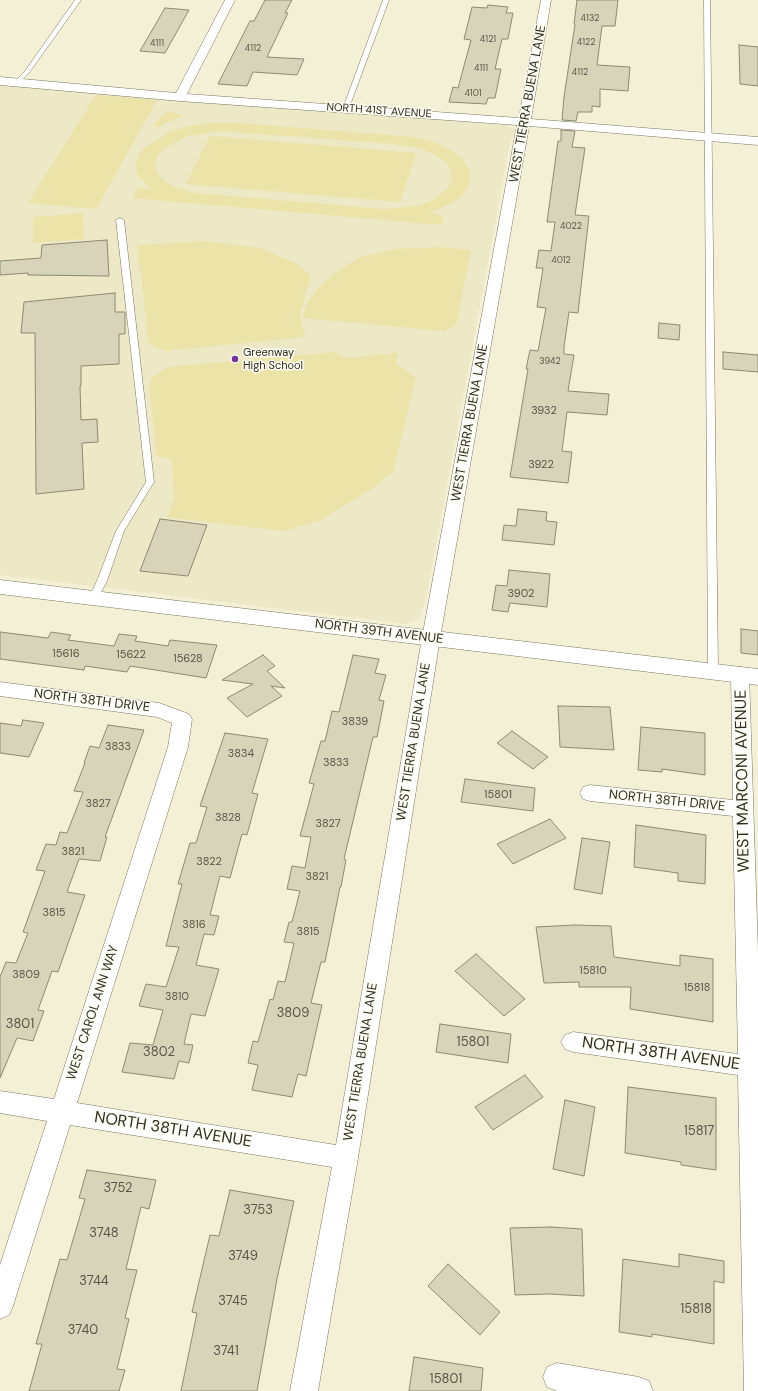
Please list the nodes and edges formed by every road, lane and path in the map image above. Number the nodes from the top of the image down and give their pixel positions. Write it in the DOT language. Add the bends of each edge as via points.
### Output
graph roads {
  1 [pos="78,0"];
  2 [pos="230,0"];
  3 [pos="386,0"];
  4 [pos="546,0"];
  5 [pos="707,0"];
  6 [pos="0,81"];
  7 [pos="17,82"];
  8 [pos="180,97"];
  9 [pos="346,108"];
  10 [pos="525,123"];
  11 [pos="707,137"];
  12 [pos="758,141"];
  13 [pos="120,220"];
  14 [pos="0,587"];
  15 [pos="94,598"];
  16 [pos="431,638"];
  17 [pos="713,671"];
  18 [pos="749,676"];
  19 [pos="0,689"];
  20 [pos="182,719"];
  21 [pos="590,793"];
  22 [pos="743,810"];
  23 [pos="573,1042"];
  24 [pos="750,1066"];
  25 [pos="0,1102"];
  26 [pos="61,1112"];
  27 [pos="346,1158"];
  28 [pos="0,1306"];
  29 [pos="557,1377"];
  30 [pos="304,1391"];
  31 [pos="639,1391"];
  32 [pos="758,1391"];
  1 -- 7 [label="lane" via="27,72"];
  2 -- 8 [label="street"];
  3 -- 9 [label="lane"];
  4 -- 10 [label="street, WEST TIERRA BUENA LANE"];
  5 -- 11 [label="lane"];
  6 -- 7 [label="street, NORTH 41ST AVENUE"];
  7 -- 8 [label="street, NORTH 41ST AVENUE"];
  8 -- 9 [label="street, NORTH 41ST AVENUE"];
  9 -- 10 [label="street, NORTH 41ST AVENUE"];
  10 -- 11 [label="street, NORTH 41ST AVENUE"];
  10 -- 16 [label="street, WEST TIERRA BUENA LANE"];
  11 -- 12 [label="street, NORTH 41ST AVENUE"];
  11 -- 17 [label="lane"];
  13 -- 15 [label="lane" via="150,482 120,532"];
  14 -- 15 [label="street, NORTH 39TH AVENUE"];
  15 -- 16 [label="street, NORTH 39TH AVENUE"];
  16 -- 17 [label="street, NORTH 39TH AVENUE"];
  16 -- 27 [label="street, WEST TIERRA BUENA LANE"];
  17 -- 18 [label="street, NORTH 39TH AVENUE"];
  18 -- 22 [label="street, WEST MARCONI AVENUE"];
  19 -- 20 [label="street, NORTH 38TH DRIVE" via="158,710"];
  20 -- 26 [label="street, WEST CAROL ANN WAY" via="178,747"];
  21 -- 22 [label="street, NORTH 38TH DRIVE"];
  22 -- 24 [label="street, WEST MARCONI AVENUE"];
  23 -- 24 [label="street, NORTH 38TH AVENUE"];
  24 -- 32 [label="street, WEST MARCONI AVENUE"];
  25 -- 26 [label="street, NORTH 38TH AVENUE"];
  26 -- 27 [label="street, NORTH 38TH AVENUE"];
  26 -- 28 [label="street, WEST CAROL ANN WAY"];
  27 -- 30 [label="street, WEST TIERRA BUENA LANE"];
  29 -- 31 [label="street"];
}
